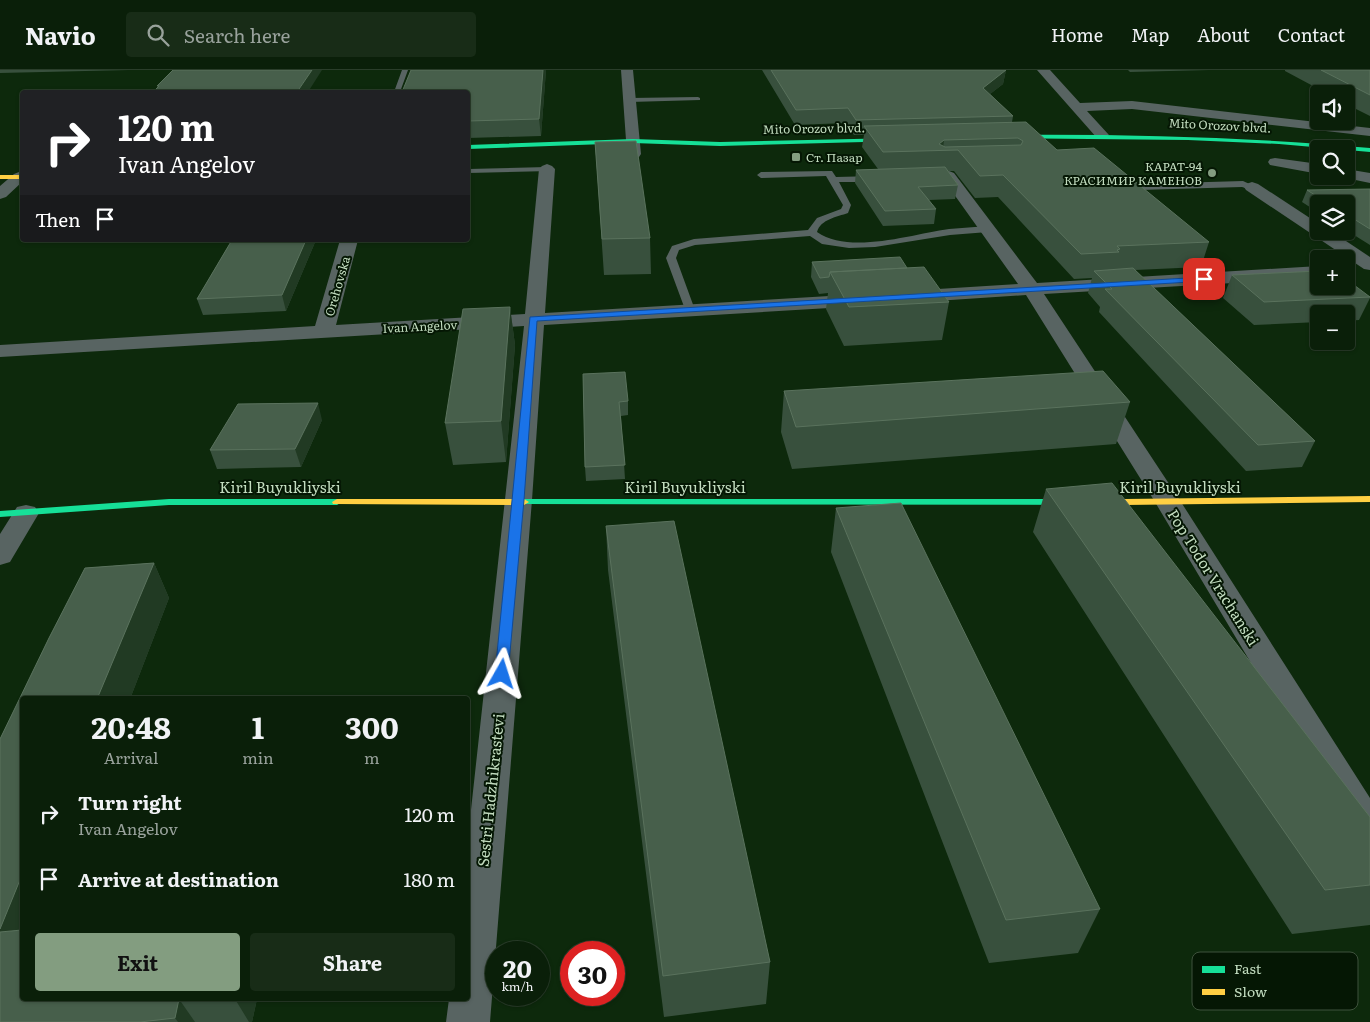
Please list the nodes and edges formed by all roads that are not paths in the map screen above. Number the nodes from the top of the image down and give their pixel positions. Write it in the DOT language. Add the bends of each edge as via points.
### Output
graph roads {
  1 [pos="405,70"];
  2 [pos="627,70"];
  3 [pos="1043,70"];
  4 [pos="398,90"];
  5 [pos="698,99"];
  6 [pos="630,100"];
  7 [pos="1076,107"];
  8 [pos="1370,132"];
  9 [pos="1102,135"];
  10 [pos="470,147"];
  11 [pos="1370,150"];
  12 [pos="634,151"];
  13 [pos="1310,151"];
  14 [pos="664,154"];
  15 [pos="1355,155"];
  16 [pos="1370,157"];
  17 [pos="470,160"];
  18 [pos="1275,162"];
  19 [pos="546,164"];
  20 [pos="1310,168"];
  21 [pos="470,171"];
  22 [pos="944,174"];
  23 [pos="761,175"];
  24 [pos="1355,176"];
  25 [pos="0,177"];
  26 [pos="20,177"];
  27 [pos="20,178"];
  28 [pos="882,178"];
  29 [pos="1370,178"];
  30 [pos="834,180"];
  31 [pos="1139,187"];
  32 [pos="1252,187"];
  33 [pos="0,194"];
  34 [pos="988,229"];
  35 [pos="812,233"];
  36 [pos="348,242"];
  37 [pos="1370,266"];
  38 [pos="1370,269"];
  39 [pos="1355,270"];
  40 [pos="1310,273"];
  41 [pos="1032,290"];
  42 [pos="690,310"];
  43 [pos="533,319"];
  44 [pos="324,332"];
  45 [pos="0,351"];
  46 [pos="1370,498"];
  47 [pos="519,500"];
  48 [pos="1168,502"];
  49 [pos="13,513"];
  50 [pos="0,556"];
  51 [pos="1370,830"];
  52 [pos="468,1022"];
  1 -- 4 [label="lane"];
  2 -- 6 [label="street"];
  3 -- 7 [label="street"];
  5 -- 6 [label="lane"];
  6 -- 12 [label="street"];
  7 -- 8 [label="street" via="1132,104"];
  7 -- 9 [label="street"];
  9 -- 11 [label="main road, Mito Orozov blvd." via="1223,138"];
  9 -- 13 [label="main road, Mito Orozov blvd." via="997,141 1180,142"];
  10 -- 12 [label="main road, Mito Orozov blvd."];
  12 -- 14 [label="main road, Mito Orozov blvd." via="720,144 913,143"];
  15 -- 16 [label="main road"];
  17 -- 19 [label="main road"];
  18 -- 20 [label="street"];
  19 -- 21 [label="lane"];
  19 -- 43 [label="street, Sestri Hadzhikrastevi"];
  22 -- 34 [label="street, Pop Todor Vrachanski"];
  23 -- 30 [label="lane" via="829,173"];
  24 -- 29 [label="street"];
  25 -- 26 [label="main road"];
  27 -- 33 [label="street"];
  28 -- 30 [label="lane"];
  30 -- 35 [label="lane" via="847,205 845,211 816,221"];
  31 -- 32 [label="lane" via="1243,184"];
  32 -- 37 [label="street"];
  34 -- 35 [label="lane" via="849,245 825,242"];
  34 -- 41 [label="street, Pop Todor Vrachanski"];
  35 -- 42 [label="lane" via="694,242 675,248 671,258"];
  36 -- 44 [label="street, Orehovska"];
  38 -- 39 [label="street"];
  40 -- 41 [label="street, Ivan Angelov"];
  41 -- 42 [label="street, Ivan Angelov"];
  41 -- 48 [label="street, Pop Todor Vrachanski"];
  42 -- 43 [label="street, Ivan Angelov"];
  43 -- 44 [label="street, Ivan Angelov"];
  43 -- 47 [label="street, Sestri Hadzhikrastevi"];
  44 -- 45 [label="street, Ivan Angelov"];
  46 -- 48 [label="main road, Kiril Buyukliyski"];
  47 -- 48 [label="main road, Kiril Buyukliyski"];
  47 -- 49 [label="main road, Kiril Buyukliyski" via="168,502"];
  47 -- 52 [label="street, Sestri Hadzhikrastevi"];
  48 -- 51 [label="street, Pop Todor Vrachanski"];
  49 -- 50 [label="street"];
}
